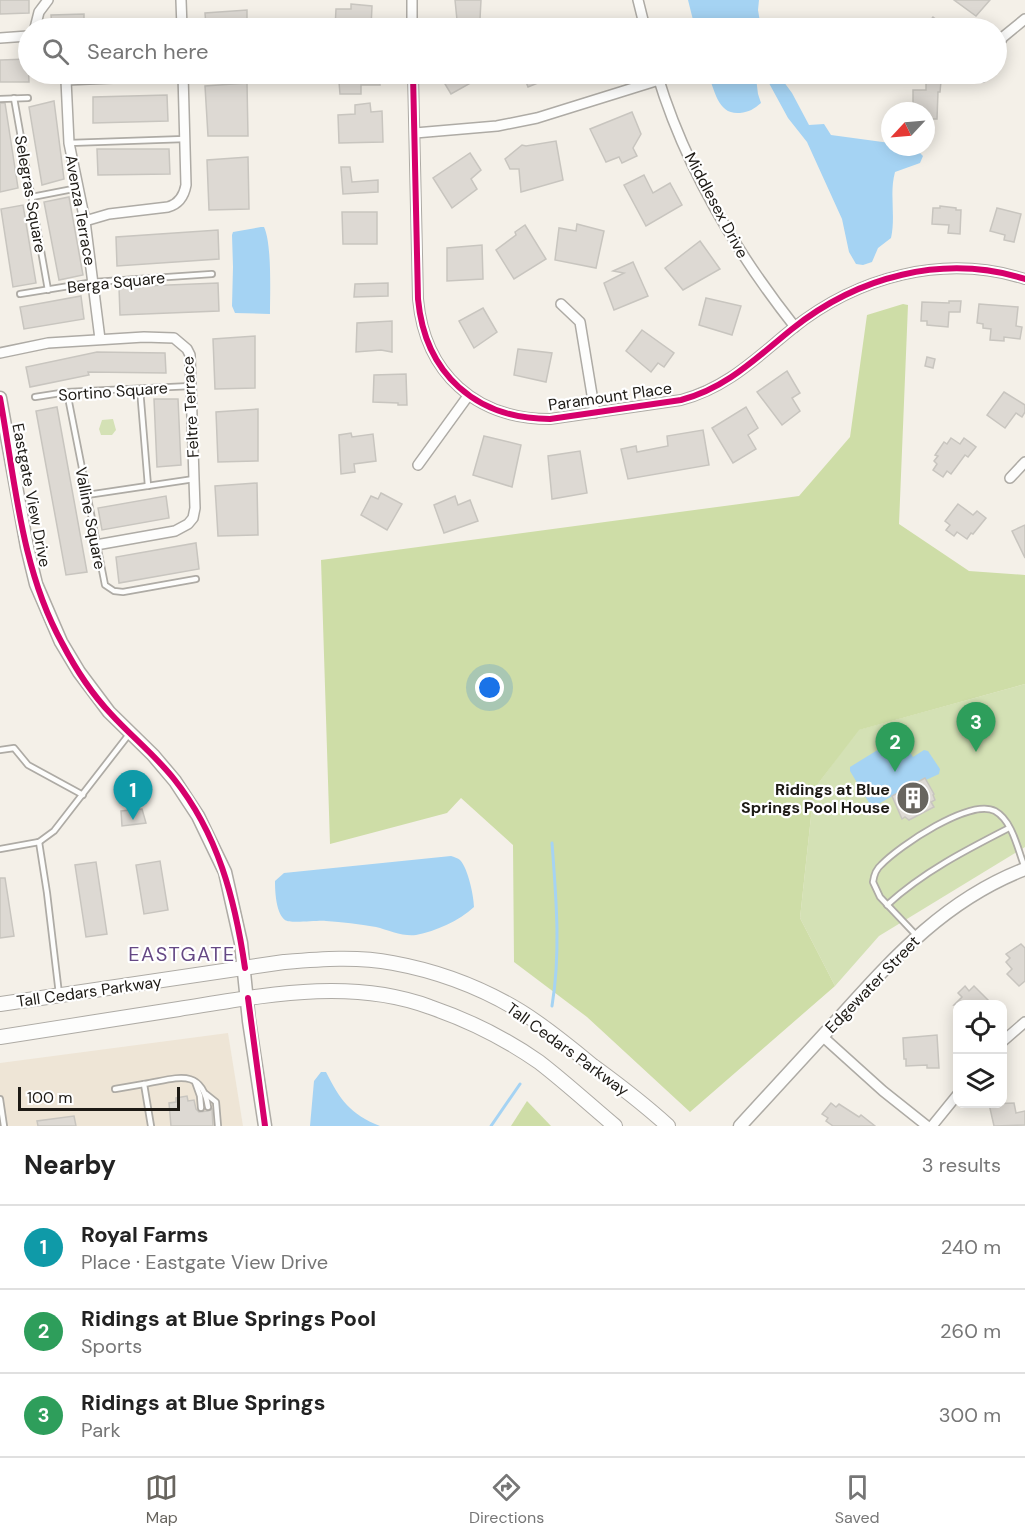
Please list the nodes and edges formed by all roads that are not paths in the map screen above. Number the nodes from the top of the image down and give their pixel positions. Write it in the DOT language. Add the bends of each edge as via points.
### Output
graph roads {
  1 [pos="48,0"];
  2 [pos="181,0"];
  3 [pos="412,0"];
  4 [pos="638,0"];
  5 [pos="38,18"];
  6 [pos="182,18"];
  7 [pos="412,18"];
  8 [pos="642,18"];
  9 [pos="1025,19"];
  10 [pos="1007,34"];
  11 [pos="18,37"];
  12 [pos="0,38"];
  13 [pos="66,84"];
  14 [pos="183,84"];
  15 [pos="413,84"];
  16 [pos="637,84"];
  17 [pos="661,84"];
  18 [pos="28,98"];
  19 [pos="0,99"];
  20 [pos="14,99"];
  21 [pos="415,133"];
  22 [pos="185,139"];
  23 [pos="69,143"];
  24 [pos="78,188"];
  25 [pos="32,197"];
  26 [pos="85,221"];
  27 [pos="212,274"];
  28 [pos="1025,279"];
  29 [pos="94,282"];
  30 [pos="48,290"];
  31 [pos="20,294"];
  32 [pos="561,304"];
  33 [pos="795,327"];
  34 [pos="100,339"];
  35 [pos="0,353"];
  36 [pos="191,386"];
  37 [pos="140,389"];
  38 [pos="67,392"];
  39 [pos="468,396"];
  40 [pos="35,397"];
  41 [pos="0,398"];
  42 [pos="595,413"];
  43 [pos="1025,462"];
  44 [pos="418,465"];
  45 [pos="1010,478"];
  46 [pos="194,479"];
  47 [pos="148,486"];
  48 [pos="87,495"];
  49 [pos="96,545"];
  50 [pos="196,579"];
  51 [pos="130,733"];
  52 [pos="0,750"];
  53 [pos="83,795"];
  54 [pos="1009,828"];
  55 [pos="39,842"];
  56 [pos="0,849"];
  57 [pos="1025,869"];
  58 [pos="887,905"];
  59 [pos="916,936"];
  60 [pos="245,968"];
  61 [pos="59,995"];
  62 [pos="248,998"];
  63 [pos="0,1004"];
  64 [pos="1025,1023"];
  65 [pos="822,1036"];
  66 [pos="0,1037"];
  67 [pos="1007,1038"];
  68 [pos="191,1079"];
  69 [pos="144,1084"];
  70 [pos="115,1089"];
  71 [pos="206,1094"];
  72 [pos="0,1099"];
  73 [pos="953,1099"];
  74 [pos="208,1107"];
  75 [pos="201,1108"];
  76 [pos="4,1126"];
  77 [pos="151,1126"];
  78 [pos="218,1126"];
  79 [pos="265,1126"];
  80 [pos="615,1126"];
  81 [pos="668,1126"];
  82 [pos="741,1126"];
  83 [pos="930,1126"];
  1 -- 5 [label="street"];
  2 -- 6 [label="street"];
  3 -- 7 [label="street"];
  4 -- 8 [label="street"];
  9 -- 10 [label="street"];
  11 -- 12 [label="street"];
  13 -- 23 [label="street, Avenza Terrace"];
  14 -- 22 [label="street"];
  15 -- 21 [label="street, Paramount Place"];
  16 -- 21 [label="street" via="537,118 456,131"];
  17 -- 33 [label="street, Middlesex Drive" via="712,204 739,250"];
  18 -- 20 [label="lane"];
  19 -- 20 [label="lane"];
  20 -- 25 [label="lane, Selegras Square"];
  21 -- 39 [label="street, Paramount Place" via="421,322 441,368"];
  22 -- 23 [label="lane"];
  22 -- 26 [label="street" via="185,192 175,205"];
  23 -- 24 [label="street, Avenza Terrace"];
  24 -- 25 [label="lane"];
  24 -- 26 [label="street, Avenza Terrace"];
  25 -- 30 [label="lane, Selegras Square"];
  26 -- 29 [label="street, Avenza Terrace"];
  27 -- 29 [label="lane, Berga Square"];
  28 -- 33 [label="street, Paramount Place" via="997,272 946,268 895,275 847,293"];
  29 -- 30 [label="lane, Berga Square"];
  29 -- 34 [label="street, Avenza Terrace"];
  30 -- 31 [label="lane, Berga Square"];
  32 -- 42 [label="street" via="580,322"];
  33 -- 42 [label="street, Paramount Place" via="732,378 699,395"];
  34 -- 35 [label="street, Feltre Terrace" via="48,343"];
  34 -- 36 [label="street, Feltre Terrace" via="179,341 190,355"];
  36 -- 37 [label="lane, Sortino Square"];
  36 -- 46 [label="street, Feltre Terrace"];
  37 -- 38 [label="lane, Sortino Square"];
  37 -- 47 [label="lane"];
  38 -- 40 [label="lane, Sortino Square"];
  38 -- 48 [label="lane, Valline Square"];
  39 -- 42 [label="street, Paramount Place" via="498,412 531,419"];
  39 -- 44 [label="street"];
  41 -- 51 [label="street, Eastgate View Drive" via="36,584 61,642 79,672"];
  43 -- 45 [label="street"];
  46 -- 47 [label="lane"];
  46 -- 49 [label="street, Feltre Terrace" via="195,508 183,528"];
  47 -- 48 [label="lane"];
  48 -- 49 [label="lane, Valline Square"];
  49 -- 50 [label="lane, Valline Square" via="103,581 114,591"];
  51 -- 53 [label="lane"];
  51 -- 60 [label="street, Eastgate View Drive" via="175,781 213,844 233,902"];
  52 -- 53 [label="lane" via="14,748 28,765"];
  53 -- 55 [label="lane" via="54,831"];
  54 -- 57 [label="lane"];
  54 -- 58 [label="lane" via="918,879"];
  54 -- 58 [label="lane" via="996,812 976,808 929,830 880,866 875,874 875,889"];
  55 -- 56 [label="lane"];
  55 -- 61 [label="lane"];
  57 -- 59 [label="street, Edgewater Street" via="964,900"];
  58 -- 59 [label="lane"];
  59 -- 65 [label="street, Edgewater Street"];
  60 -- 61 [label="main road, Tall Cedars Parkway"];
  60 -- 62 [label="street, Eastgate View Drive"];
  60 -- 81 [label="main road, Tall Cedars Parkway" via="328,958 354,959 426,970 470,986 520,1011"];
  61 -- 63 [label="main road, Tall Cedars Parkway"];
  62 -- 66 [label="main road, Tall Cedars Parkway"];
  62 -- 79 [label="street, Eastgate View Drive"];
  62 -- 80 [label="main road, Tall Cedars Parkway" via="319,991 359,992 428,1006 500,1038 539,1063"];
  64 -- 67 [label="street"];
  65 -- 82 [label="street, Edgewater Street"];
  65 -- 83 [label="street"];
  68 -- 69 [label="lane"];
  68 -- 71 [label="lane"];
  68 -- 75 [label="lane"];
  69 -- 70 [label="lane"];
  69 -- 77 [label="lane"];
  71 -- 74 [label="lane"];
  71 -- 78 [label="lane" via="216,1102"];
  72 -- 76 [label="lane"];
  73 -- 83 [label="street"];
}
